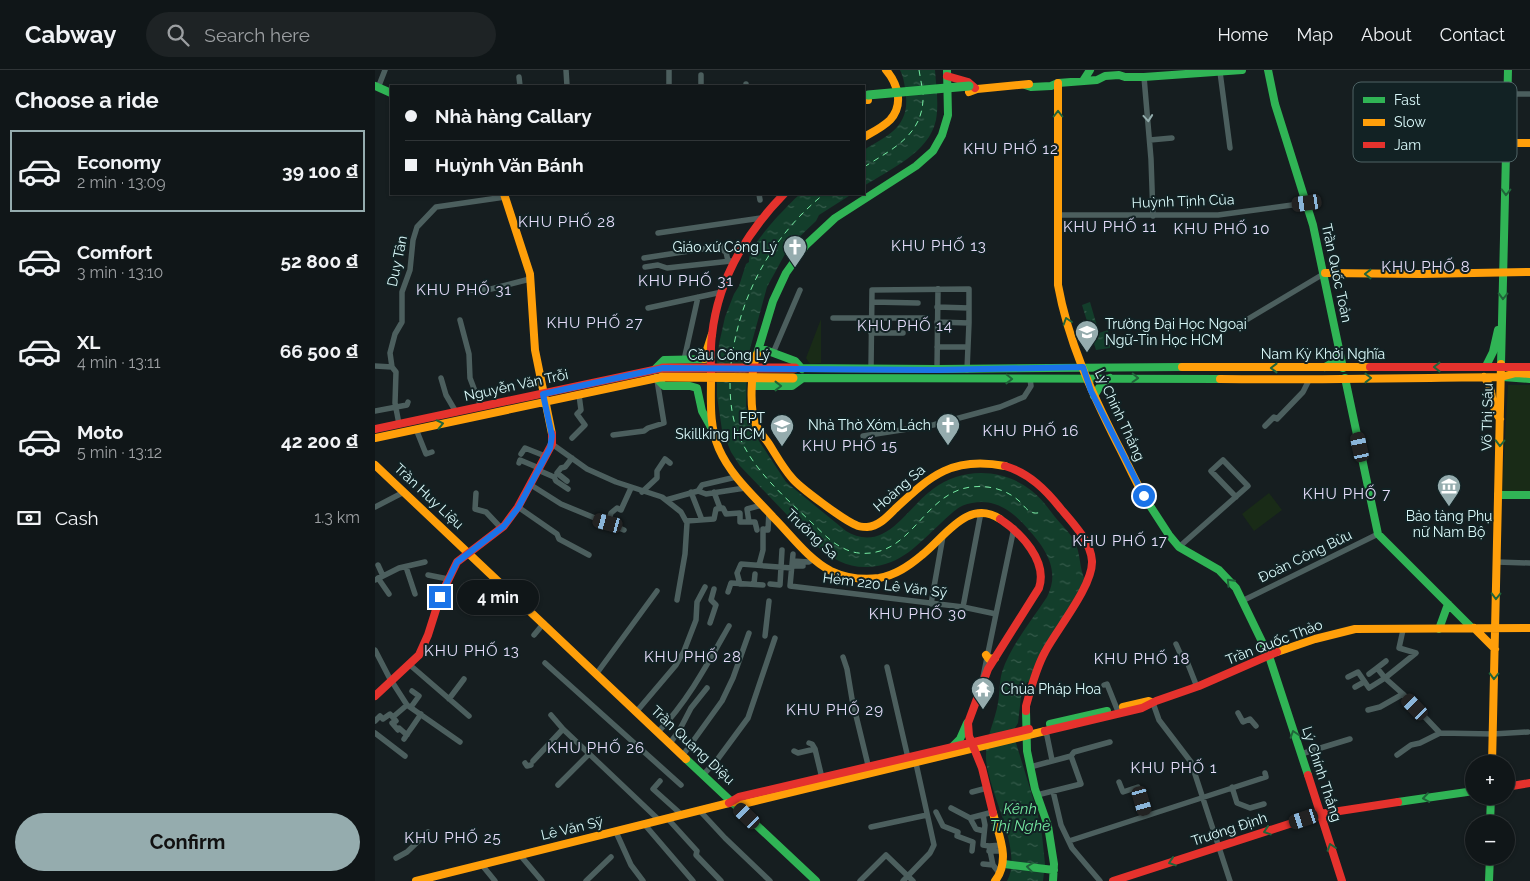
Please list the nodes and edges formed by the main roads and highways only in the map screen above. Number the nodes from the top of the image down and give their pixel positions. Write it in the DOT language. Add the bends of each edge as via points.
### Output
graph roads {
  1 [pos="886,70"];
  2 [pos="1089,70"];
  3 [pos="1242,70"];
  4 [pos="1268,70"];
  5 [pos="947,73"];
  6 [pos="1149,75"];
  7 [pos="1083,81"];
  8 [pos="1058,83"];
  9 [pos="376,89"];
  10 [pos="973,89"];
  11 [pos="390,93"];
  12 [pos="866,98"];
  13 [pos="865,136"];
  14 [pos="1517,143"];
  15 [pos="1530,143"];
  16 [pos="1507,162"];
  17 [pos="782,195"];
  18 [pos="504,196"];
  19 [pos="1504,272"];
  20 [pos="1530,272"];
  21 [pos="1325,273"];
  22 [pos="1503,321"];
  23 [pos="759,348"];
  24 [pos="1339,350"];
  25 [pos="708,359"];
  26 [pos="1486,366"];
  27 [pos="1502,366"];
  28 [pos="1083,367"];
  29 [pos="1530,367"];
  30 [pos="799,368"];
  31 [pos="823,368"];
  32 [pos="1322,368"];
  33 [pos="1343,368"];
  34 [pos="659,373"];
  35 [pos="967,374"];
  36 [pos="1530,374"];
  37 [pos="1484,377"];
  38 [pos="1501,377"];
  39 [pos="793,378"];
  40 [pos="803,378"];
  41 [pos="820,378"];
  42 [pos="1086,378"];
  43 [pos="1110,378"];
  44 [pos="1345,378"];
  45 [pos="1530,379"];
  46 [pos="752,386"];
  47 [pos="1094,396"];
  48 [pos="543,398"];
  49 [pos="1500,419"];
  50 [pos="712,428"];
  51 [pos="376,436"];
  52 [pos="377,469"];
  53 [pos="1530,494"];
  54 [pos="1499,495"];
  55 [pos="470,553"];
  56 [pos="1448,604"];
  57 [pos="1473,628"];
  58 [pos="1495,628"];
  59 [pos="1530,628"];
  60 [pos="1439,629"];
  61 [pos="551,630"];
  62 [pos="1495,649"];
  63 [pos="1269,656"];
  64 [pos="375,696"];
  65 [pos="1153,702"];
  66 [pos="969,719"];
  67 [pos="1022,736"];
  68 [pos="977,744"];
  69 [pos="951,748"];
  70 [pos="1492,755"];
  71 [pos="912,759"];
  72 [pos="869,770"];
  73 [pos="1530,783"];
  74 [pos="1515,785"];
  75 [pos="1465,792"];
  76 [pos="733,802"];
  77 [pos="1320,814"];
  78 [pos="1008,864"];
  79 [pos="1489,865"];
  80 [pos="1051,870"];
  81 [pos="452,877"];
  82 [pos="998,878"];
  83 [pos="421,880"];
  84 [pos="815,881"];
  85 [pos="1053,881"];
  86 [pos="1113,881"];
  87 [pos="1342,881"];
  88 [pos="1489,881"];
  1 -- 13 [label="main road" via="895,83 896,110 889,121"];
  2 -- 7 [label="main road"];
  3 -- 6 [label="main road"];
  4 -- 21 [label="main road, Trần Quốc Toản" via="1276,109 1307,203"];
  5 -- 10 [label="main road" via="969,82"];
  5 -- 23 [label="main road, Hoàng Sa" via="948,119 936,146 918,164 841,213 806,245 779,287"];
  6 -- 7 [label="main road" via="1120,81"];
  7 -- 8 [label="main road"];
  8 -- 10 [label="main road"];
  28 -- 8 [label="main road, Lý Chính Thắng, one-way" via="1061,302 1058,274"];
  9 -- 11 [label="main road"];
  10 -- 12 [label="main road"];
  14 -- 15 [label="main road"];
  16 -- 19 [label="main road, Võ Thị Sáu, one-way"];
  17 -- 25 [label="main road, Trường Sa" via="761,218 731,261"];
  18 -- 48 [label="main road" via="530,274 535,350"];
  19 -- 20 [label="main road"];
  19 -- 21 [label="main road, one-way"];
  19 -- 22 [label="main road, Võ Thị Sáu, one-way"];
  21 -- 24 [label="main road, Trần Quốc Toản"];
  22 -- 26 [label="main road"];
  22 -- 27 [label="main road, Võ Thị Sáu"];
  23 -- 30 [label="main road" via="795,361"];
  23 -- 46 [label="main road, Hoàng Sa" via="753,364"];
  24 -- 32 [label="main road" via="1334,362"];
  24 -- 33 [label="main road, Trần Quốc Toản"];
  25 -- 34 [label="main road" via="663,361"];
  25 -- 50 [label="main road, Trường Sa"];
  26 -- 27 [label="main road, Nam Kỳ Khởi Nghĩa"];
  26 -- 33 [label="main road, Nam Kỳ Khởi Nghĩa, one-way"];
  27 -- 29 [label="main road, Nam Kỳ Khởi Nghĩa"];
  27 -- 38 [label="main road, Võ Thị Sáu"];
  32 -- 28 [label="main road, Nam Kỳ Khởi Nghĩa, one-way"];
  28 -- 35 [label="main road, Nam Kỳ Khởi Nghĩa"];
  28 -- 42 [label="main road, Lý Chính Thắng"];
  30 -- 31 [label="main road, Nam Kỳ Khởi Nghĩa"];
  30 -- 34 [label="main road, Cầu Công Lý, bridge"];
  31 -- 35 [label="main road, Nam Kỳ Khởi Nghĩa" via="937,370"];
  31 -- 41 [label="main road"];
  32 -- 33 [label="main road, Nam Kỳ Khởi Nghĩa"];
  34 -- 39 [label="main road, Cầu Công Lý, bridge"];
  34 -- 48 [label="main road, Nguyễn Văn Trỗi"];
  34 -- 48 [label="main road, Nguyễn Văn Trỗi" via="579,394"];
  34 -- 50 [label="main road" via="664,386 697,388 702,411"];
  35 -- 41 [label="main road, Nam Kỳ Khởi Nghĩa"];
  35 -- 42 [label="main road, Nam Kỳ Khởi Nghĩa, one-way" via="1030,379"];
  36 -- 38 [label="main road, Nam Kỳ Khởi Nghĩa"];
  37 -- 38 [label="main road, Nam Kỳ Khởi Nghĩa"];
  44 -- 37 [label="main road, Nam Kỳ Khởi Nghĩa, one-way"];
  37 -- 49 [label="main road" via="1490,384 1493,410"];
  38 -- 45 [label="main road, Nam Kỳ Khởi Nghĩa"];
  38 -- 49 [label="main road, Võ Thị Sáu"];
  39 -- 40 [label="main road, Nam Kỳ Khởi Nghĩa"];
  40 -- 41 [label="main road, Nam Kỳ Khởi Nghĩa"];
  46 -- 40 [label="main road, one-way" via="790,386"];
  42 -- 43 [label="main road, Nam Kỳ Khởi Nghĩa"];
  42 -- 47 [label="main road, Lý Chính Thắng"];
  43 -- 44 [label="main road, Nam Kỳ Khởi Nghĩa, one-way"];
  43 -- 47 [label="main road" via="1102,383"];
  44 -- 56 [label="main road, Trần Quốc Toản" via="1378,534"];
  46 -- 67 [label="main road, Hoàng Sa" via="755,421 790,477 853,524 868,527 880,523 924,482 945,470 985,462 1007,466 1033,479 1081,532 1090,551 1091,574 1040,663 1027,701"];
  63 -- 47 [label="main road, Lý Chính Thắng, one-way" via="1236,588 1219,570 1179,547 1150,506"];
  51 -- 48 [label="main road, Nguyễn Văn Trỗi, one-way"];
  48 -- 51 [label="main road, Nguyễn Văn Trỗi" via="399,424"];
  48 -- 55 [label="main road" via="552,444 518,508 501,528"];
  49 -- 54 [label="main road, Võ Thị Sáu, one-way"];
  50 -- 66 [label="main road, Trường Sa" via="721,452 745,488 814,558 828,569 846,576 863,579 900,572 964,517 981,512 997,516 1014,528 1039,561 1042,579 1036,594 990,656"];
  52 -- 55 [label="main road, Trần Huy Liệu"];
  53 -- 54 [label="main road"];
  54 -- 58 [label="main road, Võ Thị Sáu, one-way"];
  55 -- 61 [label="main road, Trần Huy Liệu"];
  55 -- 64 [label="main road" via="457,562 448,579 424,646 410,665"];
  56 -- 57 [label="main road"];
  56 -- 60 [label="main road"];
  57 -- 58 [label="main road, Trần Quốc Thảo"];
  57 -- 60 [label="main road, Trần Quốc Thảo"];
  57 -- 62 [label="main road"];
  58 -- 59 [label="main road, Trần Quốc Thảo"];
  58 -- 62 [label="main road, Võ Thị Sáu"];
  60 -- 63 [label="main road, Trần Quốc Thảo" via="1341,632"];
  61 -- 76 [label="main road, Trần Quang Diệu"];
  62 -- 70 [label="main road, Võ Thị Sáu, one-way"];
  63 -- 65 [label="main road, Trần Quốc Thảo"];
  77 -- 63 [label="main road, Lý Chính Thắng, one-way"];
  65 -- 67 [label="main road, Trần Quốc Thảo" via="1142,708"];
  65 -- 67 [label="main road, Trần Quốc Thảo"];
  66 -- 68 [label="main road" via="968,730"];
  66 -- 69 [label="main road" via="960,739"];
  67 -- 68 [label="main road"];
  67 -- 80 [label="main road, Hoàng Sa" via="1048,826"];
  68 -- 69 [label="main road, Lê Văn Sỹ"];
  68 -- 71 [label="main road, Lê Văn Sỹ"];
  68 -- 78 [label="main road"];
  69 -- 71 [label="main road, Lê Văn Sỹ"];
  71 -- 72 [label="main road, Lê Văn Sỹ"];
  72 -- 76 [label="main road, Lê Văn Sỹ" via="739,797"];
  72 -- 76 [label="main road, Lê Văn Sỹ" via="743,804"];
  73 -- 74 [label="main road"];
  75 -- 77 [label="main road, Trương Định, one-way"];
  76 -- 81 [label="main road, Lê Văn Sỹ" via="482,865"];
  76 -- 84 [label="main road, Trần Quang Diệu"];
  77 -- 86 [label="main road, Trương Định, one-way"];
  87 -- 77 [label="main road, Lý Chính Thắng, one-way"];
  80 -- 78 [label="main road, one-way"];
  78 -- 82 [label="main road"];
  79 -- 88 [label="main road"];
  80 -- 85 [label="main road, Hoàng Sa"];
  81 -- 83 [label="main road, Lê Văn Sỹ"];
}
